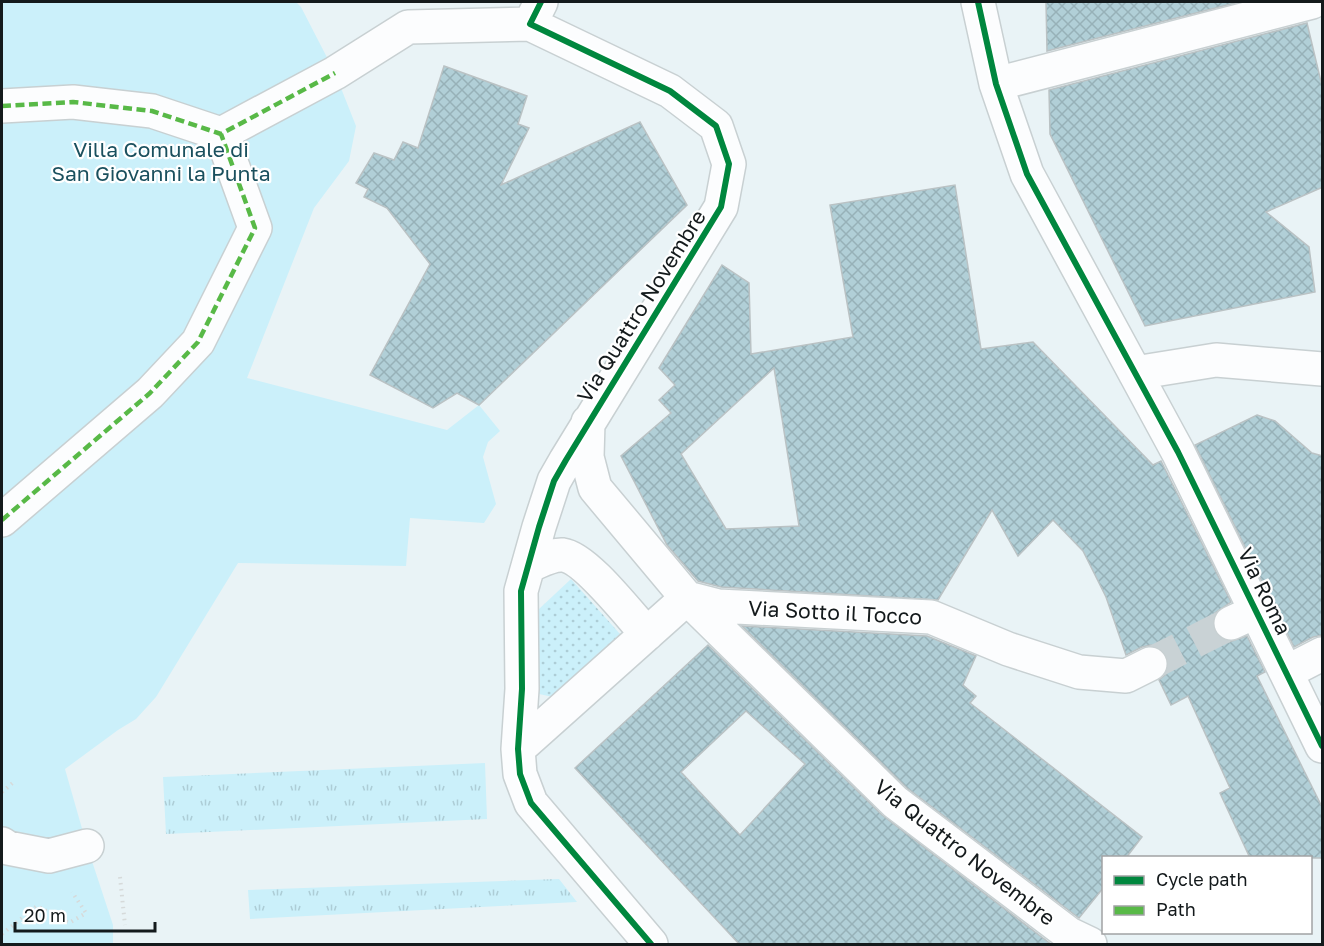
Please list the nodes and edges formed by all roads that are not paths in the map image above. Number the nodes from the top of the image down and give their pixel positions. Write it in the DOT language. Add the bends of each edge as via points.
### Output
graph roads {
  1 [pos="978,2"];
  2 [pos="1312,2"];
  3 [pos="536,13"];
  4 [pos="996,84"];
  5 [pos="2,106"];
  6 [pos="220,134"];
  7 [pos="1323,369"];
  8 [pos="1135,373"];
  9 [pos="588,422"];
  10 [pos="2,520"];
  11 [pos="528,566"];
  12 [pos="687,598"];
  13 [pos="647,634"];
  14 [pos="1323,654"];
  15 [pos="1150,664"];
  16 [pos="1287,672"];
  17 [pos="1323,746"];
  18 [pos="518,749"];
  19 [pos="2,844"];
  20 [pos="87,846"];
  21 [pos="651,945"];
  22 [pos="1090,945"];
  1 -- 4 [label="street"];
  2 -- 4 [label="street"];
  3 -- 6 [label="street" via="408,27 335,73"];
  3 -- 9 [label="street, Via Quattro Novembre" via="670,91 716,126 729,164 721,207"];
  4 -- 8 [label="street, Via Roma" via="1027,174"];
  5 -- 6 [label="street" via="73,102 152,111"];
  6 -- 10 [label="street" via="255,228 198,342 150,393"];
  7 -- 8 [label="street" via="1216,360"];
  8 -- 16 [label="street, Via Roma" via="1178,452 1244,617"];
  9 -- 11 [label="street" via="554,481"];
  9 -- 12 [label="street, Via Quattro Novembre" via="587,457 595,488"];
  11 -- 13 [label="street" via="565,555 584,565"];
  11 -- 18 [label="street" via="522,591"];
  12 -- 13 [label="street"];
  12 -- 15 [label="street, Via Sotto il Tocco" via="718,606 931,616 1008,649 1079,672 1126,676"];
  12 -- 22 [label="street, Via Quattro Novembre" via="895,802 1069,934"];
  13 -- 18 [label="street"];
  14 -- 16 [label="street"];
  16 -- 17 [label="street, Via Roma"];
  18 -- 21 [label="street" via="520,774 531,803"];
  19 -- 20 [label="street" via="49,856"];
}
